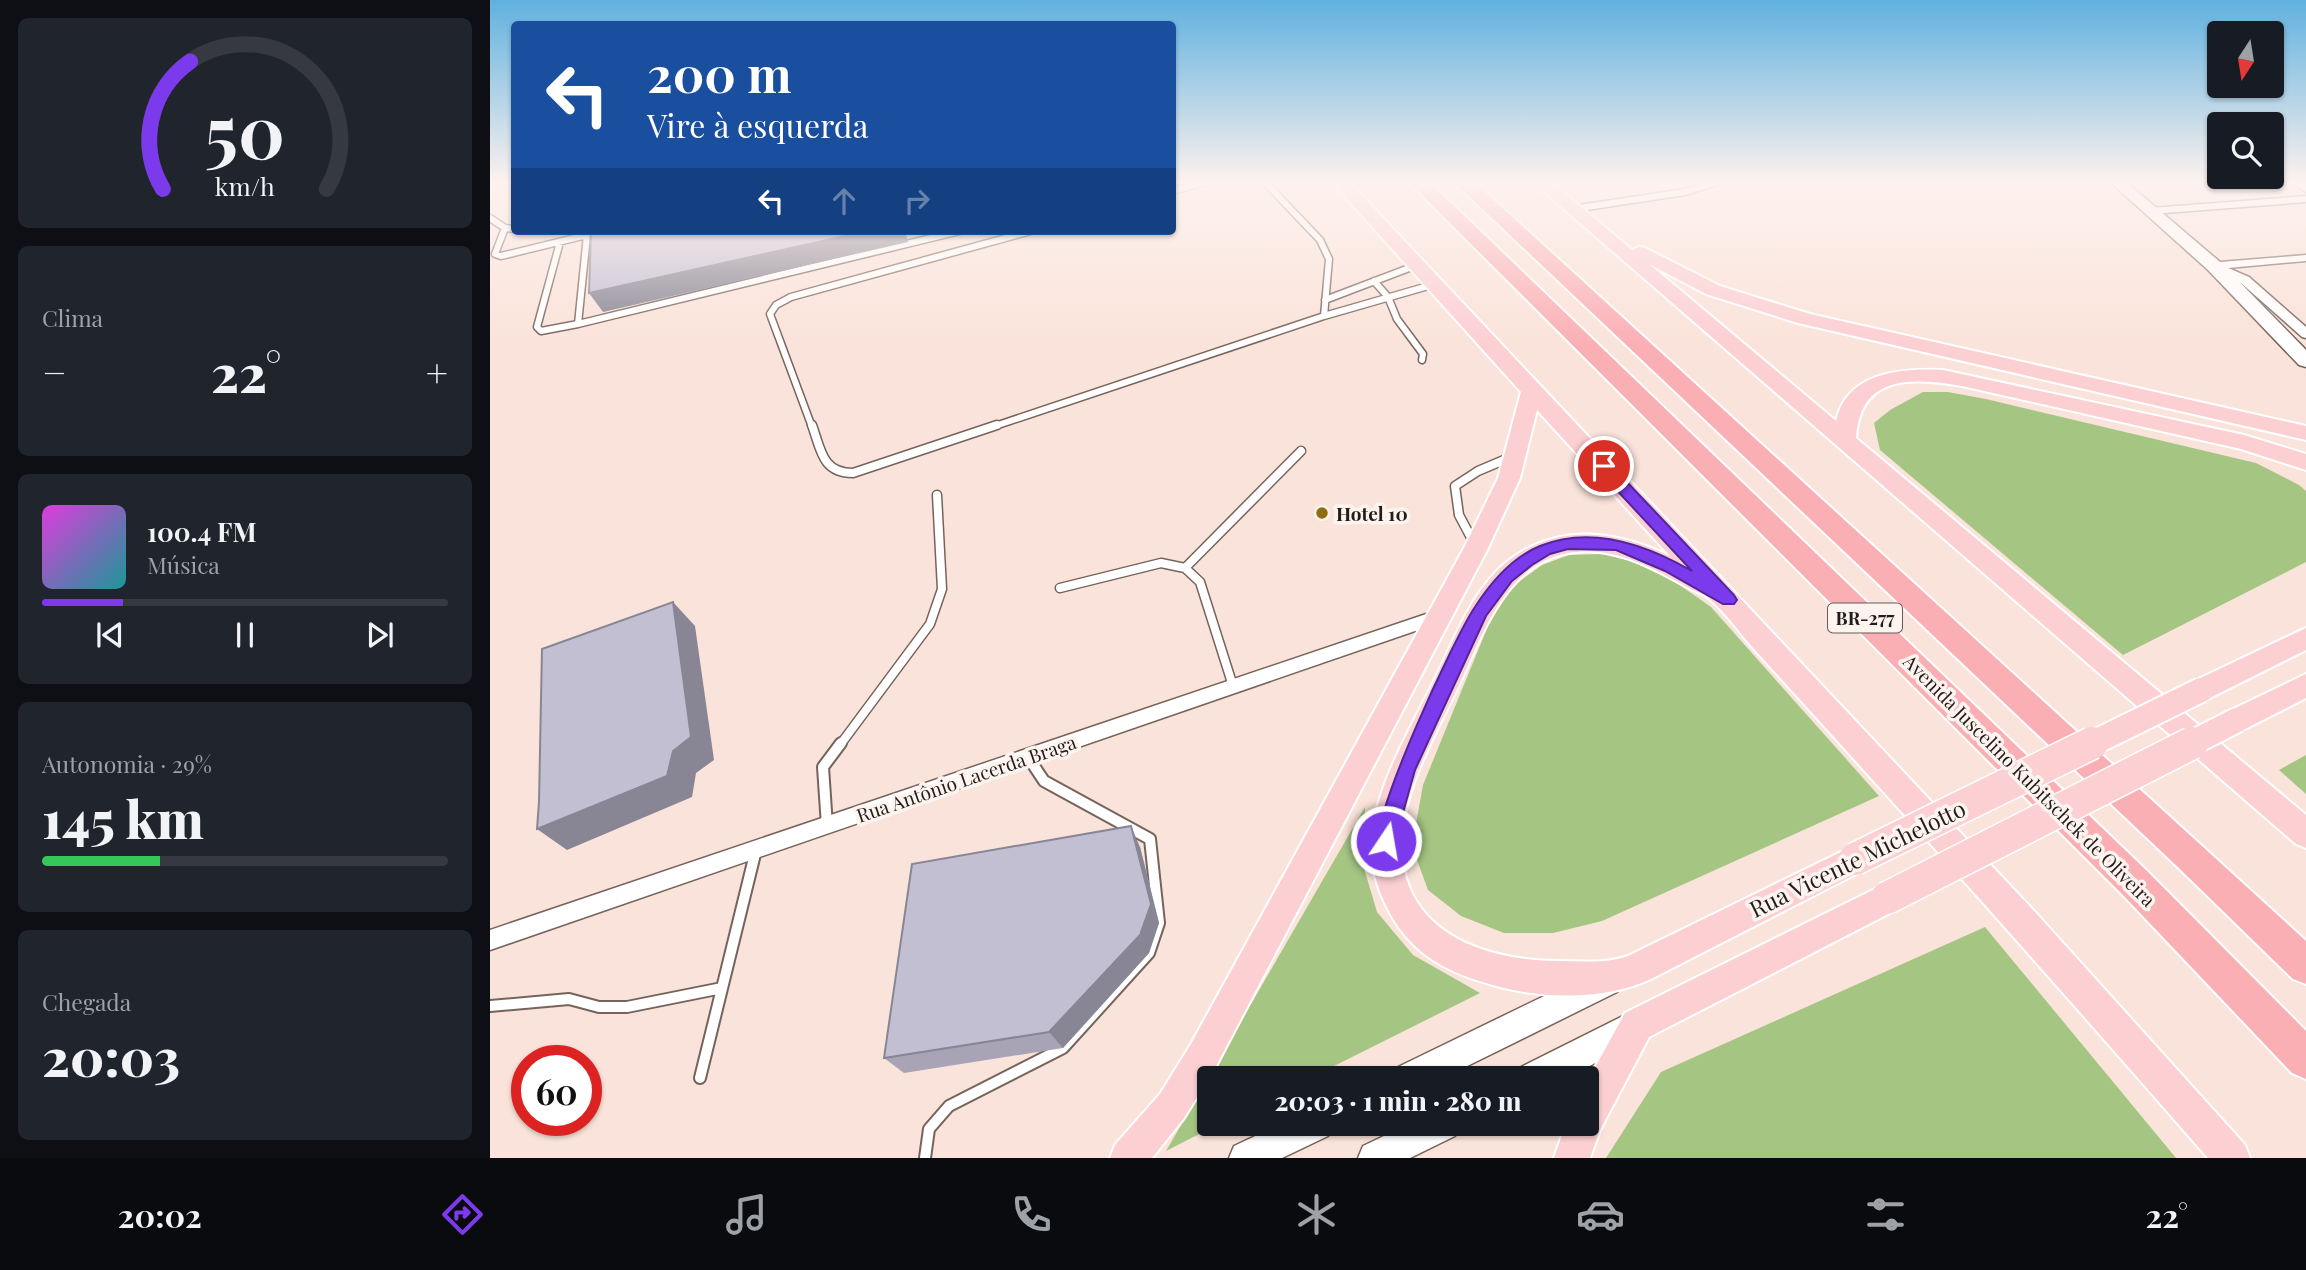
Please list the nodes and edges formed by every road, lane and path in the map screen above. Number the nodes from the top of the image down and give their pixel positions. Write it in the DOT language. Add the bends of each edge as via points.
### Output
graph roads {
  1 [pos="502,236"];
  2 [pos="579,236"];
  3 [pos="589,236"];
  4 [pos="939,236"];
  5 [pos="1013,236"];
  6 [pos="1316,236"];
  7 [pos="1391,236"];
  8 [pos="1473,236"];
  9 [pos="1521,236"];
  10 [pos="1605,236"];
  11 [pos="1609,236"];
  12 [pos="2180,236"];
  13 [pos="560,242"];
  14 [pos="2306,258"];
  15 [pos="1418,265"];
  16 [pos="2214,266"];
  17 [pos="1374,281"];
  18 [pos="1435,284"];
  19 [pos="1388,297"];
  20 [pos="1325,300"];
  21 [pos="1324,316"];
  22 [pos="578,324"];
  23 [pos="2306,334"];
  24 [pos="1422,360"];
  25 [pos="2306,361"];
  26 [pos="1532,390"];
  27 [pos="1805,406"];
  28 [pos="1850,410"];
  29 [pos="2306,433"];
  30 [pos="1845,440"];
  31 [pos="1301,451"];
  32 [pos="1517,454"];
  33 [pos="2306,462"];
  34 [pos="937,495"];
  35 [pos="1476,548"];
  36 [pos="1185,568"];
  37 [pos="1060,588"];
  38 [pos="1729,600"];
  39 [pos="1441,615"];
  40 [pos="2305,638"];
  41 [pos="2306,685"];
  42 [pos="1233,686"];
  43 [pos="1028,757"];
  44 [pos="827,825"];
  45 [pos="2306,834"];
  46 [pos="756,850"];
  47 [pos="490,940"];
  48 [pos="2306,966"];
  49 [pos="1618,975"];
  50 [pos="722,988"];
  51 [pos="490,1006"];
  52 [pos="1637,1025"];
  53 [pos="2306,1059"];
  54 [pos="1433,1066"];
  55 [pos="1556,1066"];
  56 [pos="700,1078"];
  57 [pos="1599,1096"];
  58 [pos="1291,1136"];
  59 [pos="1419,1136"];
  60 [pos="1580,1136"];
  61 [pos="925,1158"];
  62 [pos="1128,1158"];
  63 [pos="1246,1158"];
  64 [pos="1375,1158"];
  65 [pos="1572,1158"];
  66 [pos="2232,1158"];
  1 -- 13 [label="lane" via="495,254 515,254"];
  2 -- 13 [label="lane"];
  3 -- 22 [label="lane"];
  4 -- 22 [label="lane"];
  5 -- 21 [label="lane" via="776,305 770,314 826,463 838,473 853,473"];
  6 -- 20 [label="lane" via="1329,259"];
  7 -- 15 [label="main road"];
  8 -- 53 [label="highway, Avenida Juscelino Kubitschek de Oliveira / BR-277" via="2136,883"];
  9 -- 48 [label="highway, BR-277"];
  10 -- 27 [label="main road"];
  11 -- 29 [label="main road" via="1704,286 1776,311"];
  12 -- 16 [label="main road"];
  13 -- 22 [label="lane" via="537,327 554,331"];
  14 -- 16 [label="street"];
  15 -- 17 [label="lane"];
  15 -- 18 [label="main road"];
  16 -- 23 [label="street" via="2245,280"];
  16 -- 25 [label="main road"];
  17 -- 19 [label="lane"];
  17 -- 20 [label="lane"];
  18 -- 19 [label="lane"];
  18 -- 26 [label="main road"];
  19 -- 21 [label="lane"];
  19 -- 24 [label="lane" via="1397,319 1423,354"];
  20 -- 21 [label="lane"];
  26 -- 32 [label="main road"];
  26 -- 38 [label="main road"];
  27 -- 28 [label="main road"];
  27 -- 30 [label="main road"];
  28 -- 30 [label="main road"];
  28 -- 33 [label="main road" via="1865,391 1889,377 1940,375 2244,442"];
  30 -- 45 [label="main road"];
  31 -- 36 [label="lane"];
  32 -- 35 [label="main road"];
  32 -- 35 [label="lane" via="1455,486 1459,515"];
  34 -- 44 [label="lane" via="942,589 930,624 823,767"];
  35 -- 39 [label="main road"];
  36 -- 37 [label="lane" via="1161,563"];
  36 -- 42 [label="lane" via="1200,582"];
  38 -- 49 [label="main road" via="1671,566 1617,544 1568,543 1526,561 1506,577 1480,613 1419,739 1393,807 1386,841 1388,873 1399,904 1419,931 1443,951 1510,975"];
  38 -- 66 [label="main road"];
  39 -- 42 [label="street, Rua Antônio Lacerda Braga"];
  39 -- 62 [label="main road" via="1203,1056 1172,1106"];
  40 -- 49 [label="main road, Rua Vicente Michelotto, bridge"];
  41 -- 52 [label="main road, bridge"];
  42 -- 43 [label="street, Rua Antônio Lacerda Braga"];
  43 -- 44 [label="street, Rua Antônio Lacerda Braga"];
  43 -- 61 [label="lane" via="1044,781 1150,839 1160,923 1150,953 1063,1048 949,1106 929,1129"];
  44 -- 46 [label="street, Rua Antônio Lacerda Braga"];
  46 -- 47 [label="street, Rua Antônio Lacerda Braga"];
  46 -- 50 [label="lane"];
  49 -- 54 [label="main road, Rua Vicente Michelotto"];
  50 -- 51 [label="lane" via="627,1006 599,1007 569,999"];
  50 -- 56 [label="lane"];
  52 -- 55 [label="main road"];
  52 -- 57 [label="main road"];
  58 -- 63 [label="main road"];
  59 -- 64 [label="main road"];
  60 -- 65 [label="main road"];
}
